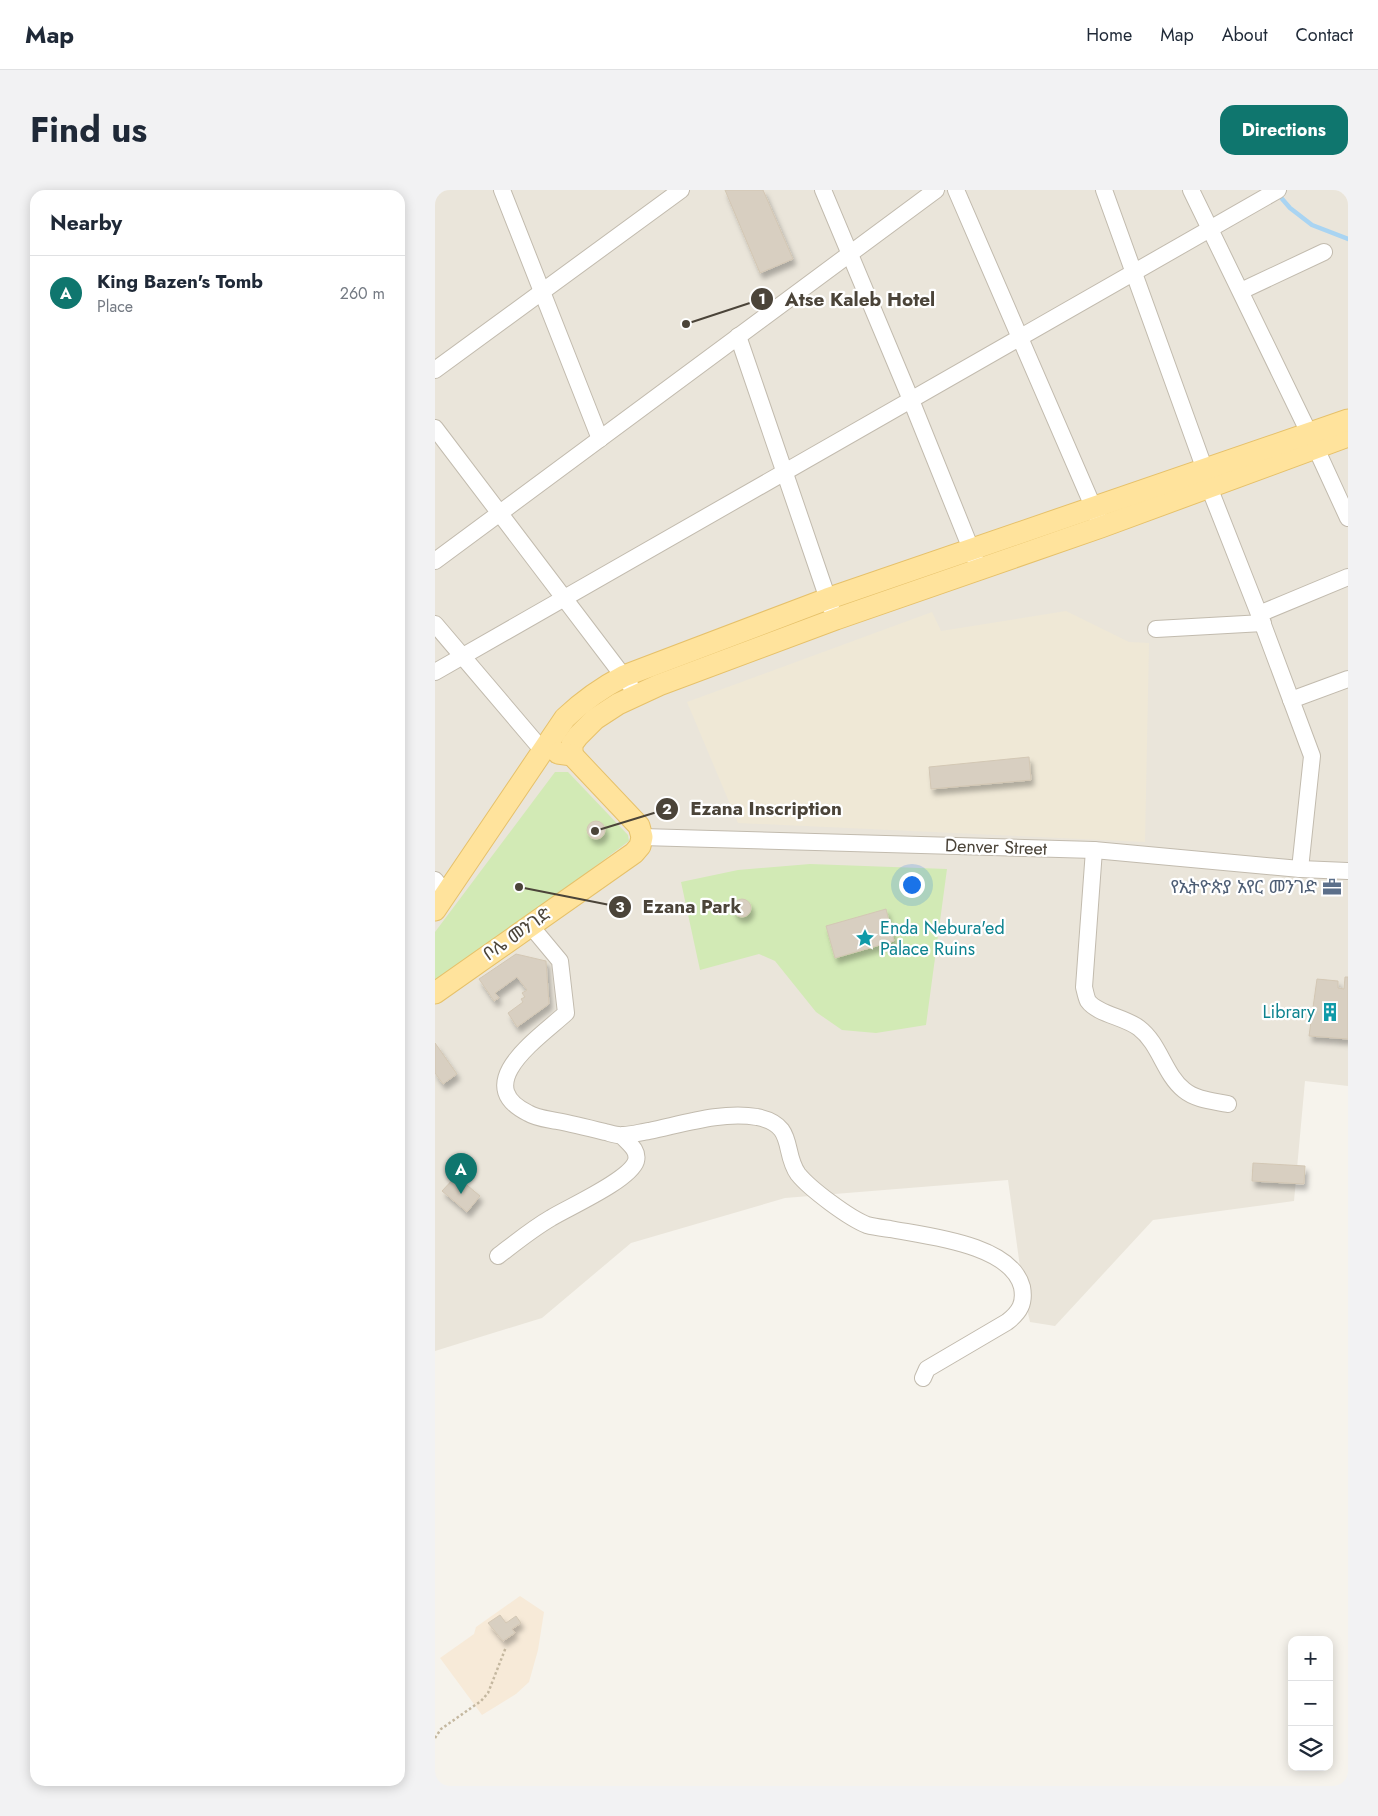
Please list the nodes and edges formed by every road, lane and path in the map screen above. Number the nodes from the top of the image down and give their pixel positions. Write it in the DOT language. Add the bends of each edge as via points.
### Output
graph roads {
  1 [pos="502,190"];
  2 [pos="681,190"];
  3 [pos="823,190"];
  4 [pos="936,190"];
  5 [pos="956,190"];
  6 [pos="1104,190"];
  7 [pos="1191,190"];
  8 [pos="1278,190"];
  9 [pos="1211,229"];
  10 [pos="1324,252"];
  11 [pos="850,253"];
  12 [pos="1135,272"];
  13 [pos="543,291"];
  14 [pos="1241,291"];
  15 [pos="738,336"];
  16 [pos="1021,338"];
  17 [pos="435,370"];
  18 [pos="911,400"];
  19 [pos="1348,420"];
  20 [pos="435,428"];
  21 [pos="1348,436"];
  22 [pos="600,439"];
  23 [pos="1312,441"];
  24 [pos="784,472"];
  25 [pos="1207,478"];
  26 [pos="1093,507"];
  27 [pos="500,513"];
  28 [pos="1348,518"];
  29 [pos="1101,527"];
  30 [pos="971,549"];
  31 [pos="435,561"];
  32 [pos="979,570"];
  33 [pos="1348,578"];
  34 [pos="564,598"];
  35 [pos="827,599"];
  36 [pos="1261,618"];
  37 [pos="836,619"];
  38 [pos="435,624"];
  39 [pos="1156,629"];
  40 [pos="463,656"];
  41 [pos="435,672"];
  42 [pos="624,676"];
  43 [pos="1348,679"];
  44 [pos="637,694"];
  45 [pos="1291,700"];
  46 [pos="543,751"];
  47 [pos="572,755"];
  48 [pos="642,837"];
  49 [pos="1094,850"];
  50 [pos="1300,868"];
  51 [pos="1348,871"];
  52 [pos="439,895"];
  53 [pos="530,925"];
  54 [pos="435,993"];
  55 [pos="1228,1104"];
  56 [pos="622,1136"];
  57 [pos="498,1256"];
  58 [pos="923,1378"];
  59 [pos="507,1646"];
  60 [pos="435,1738"];
  1 -- 13 [label="street"];
  2 -- 13 [label="street"];
  3 -- 11 [label="street"];
  4 -- 11 [label="street"];
  5 -- 16 [label="street"];
  6 -- 12 [label="street"];
  7 -- 9 [label="street"];
  8 -- 9 [label="street"];
  9 -- 12 [label="street"];
  9 -- 14 [label="street"];
  10 -- 14 [label="street"];
  11 -- 15 [label="street"];
  11 -- 18 [label="street"];
  12 -- 16 [label="street"];
  12 -- 25 [label="street"];
  13 -- 17 [label="street"];
  13 -- 22 [label="street"];
  14 -- 23 [label="street"];
  15 -- 22 [label="street"];
  15 -- 24 [label="street"];
  16 -- 18 [label="street"];
  16 -- 26 [label="street"];
  18 -- 24 [label="street"];
  18 -- 30 [label="street"];
  19 -- 23 [label="main road"];
  20 -- 27 [label="street"];
  21 -- 23 [label="main road"];
  22 -- 27 [label="street"];
  23 -- 25 [label="main road"];
  23 -- 28 [label="street"];
  24 -- 34 [label="street"];
  24 -- 35 [label="street"];
  25 -- 26 [label="main road"];
  25 -- 29 [label="main road"];
  25 -- 36 [label="street"];
  26 -- 29 [label="street"];
  26 -- 30 [label="main road"];
  27 -- 31 [label="street"];
  27 -- 34 [label="street"];
  29 -- 32 [label="main road"];
  30 -- 32 [label="street"];
  30 -- 35 [label="main road"];
  32 -- 37 [label="main road"];
  33 -- 36 [label="street"];
  34 -- 40 [label="street"];
  34 -- 42 [label="street"];
  35 -- 37 [label="street"];
  35 -- 42 [label="main road"];
  36 -- 39 [label="street"];
  36 -- 45 [label="street"];
  37 -- 44 [label="main road"];
  38 -- 40 [label="street"];
  40 -- 41 [label="street"];
  40 -- 46 [label="street"];
  42 -- 44 [label="street"];
  42 -- 46 [label="main road" via="579,705 565,718"];
  43 -- 45 [label="street"];
  44 -- 47 [label="main road" via="595,719 572,744"];
  45 -- 50 [label="street" via="1312,756"];
  46 -- 47 [label="main road"];
  46 -- 52 [label="main road"];
  47 -- 48 [label="main road" via="636,822"];
  48 -- 49 [label="street, Denver Street"];
  48 -- 53 [label="main road, ቦሌ መንገድ" via="634,853"];
  49 -- 50 [label="street, Denver Street"];
  49 -- 55 [label="street" via="1084,986 1089,1002 1144,1032 1185,1092"];
  50 -- 51 [label="street, Denver Street"];
  53 -- 54 [label="main road, ቦሌ መንገድ"];
  53 -- 56 [label="street" via="560,961 566,1013 516,1059 507,1072 506,1095 515,1106 529,1114"];
  56 -- 57 [label="street" via="636,1154 633,1166 613,1183 549,1218"];
  56 -- 58 [label="street" via="725,1116 766,1120 782,1131 790,1148 791,1161 806,1183 846,1213 867,1225 947,1239 985,1251 1009,1266 1020,1281 1024,1296 1018,1314 927,1369"];
  59 -- 60 [label="path" via="488,1693 441,1729"];
}
